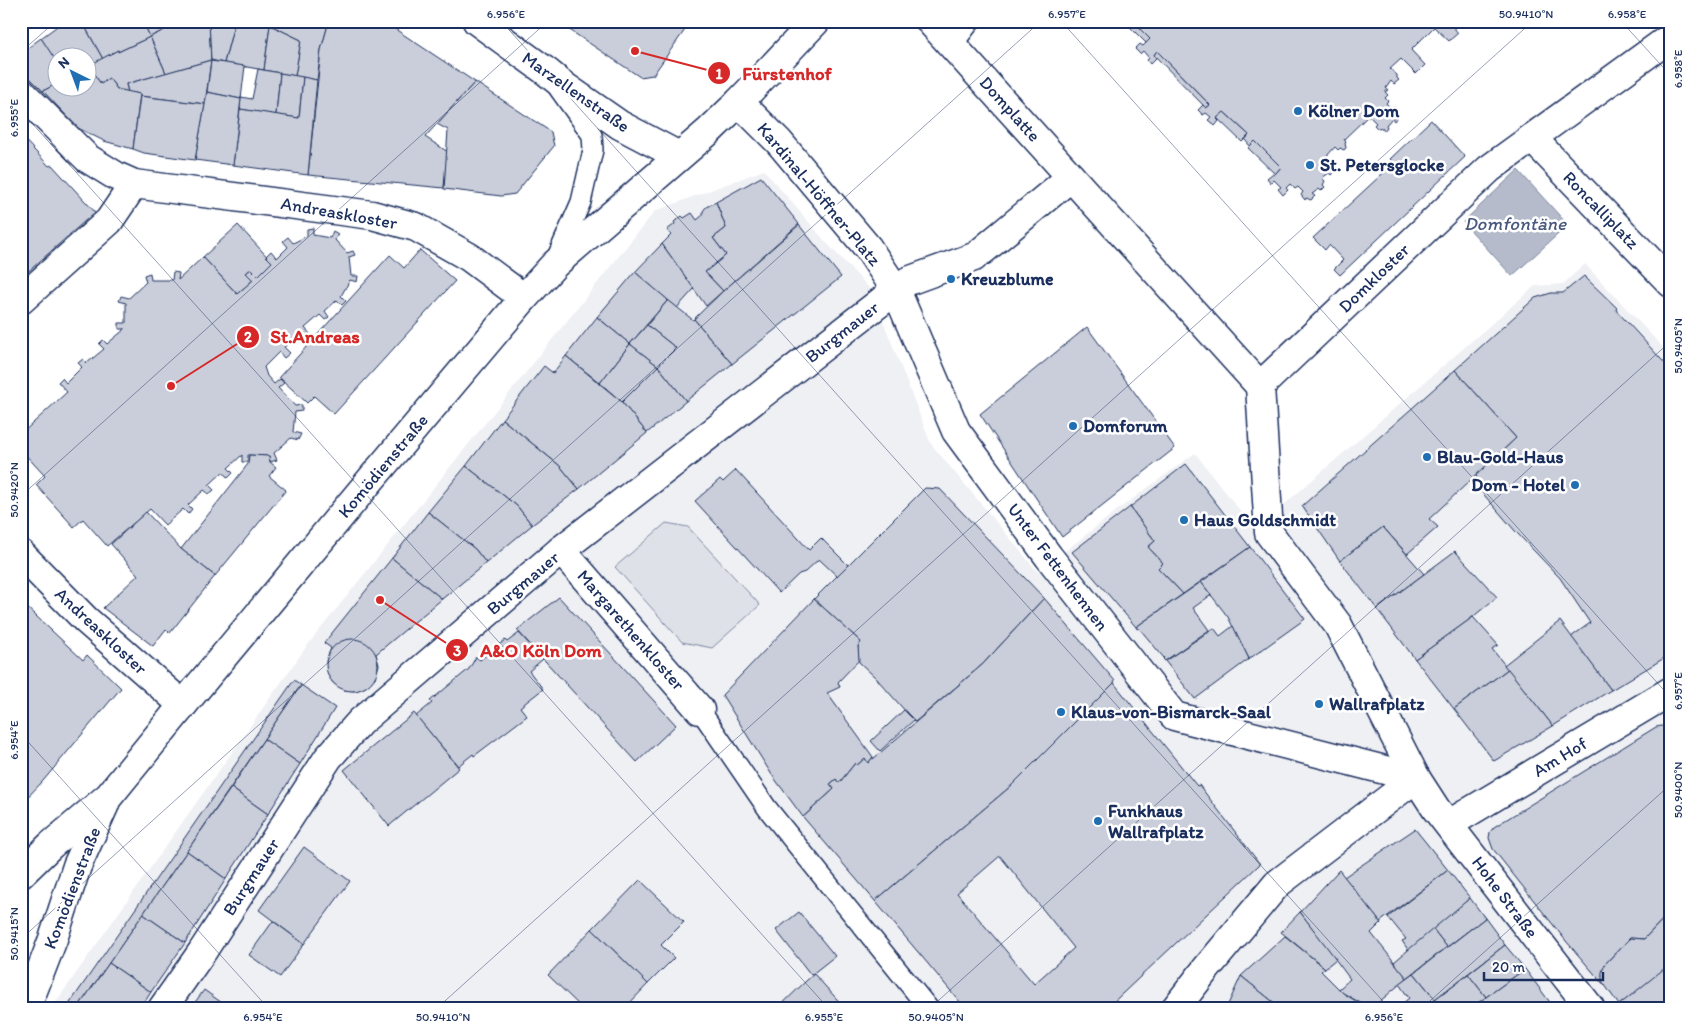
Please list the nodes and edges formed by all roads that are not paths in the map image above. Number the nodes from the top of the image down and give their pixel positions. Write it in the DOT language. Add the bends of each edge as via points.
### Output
graph roads {
  1 [pos="477,21"];
  2 [pos="816,21"];
  3 [pos="930,21"];
  4 [pos="957,32"];
  5 [pos="1671,37"];
  6 [pos="547,72"];
  7 [pos="21,92"];
  8 [pos="739,102"];
  9 [pos="1532,138"];
  10 [pos="679,156"];
  11 [pos="1071,177"];
  12 [pos="134,184"];
  13 [pos="555,264"];
  14 [pos="1671,283"];
  15 [pos="896,290"];
  16 [pos="524,298"];
  17 [pos="21,300"];
  18 [pos="1260,386"];
  19 [pos="964,426"];
  20 [pos="561,550"];
  21 [pos="21,554"];
  22 [pos="1671,691"];
  23 [pos="183,705"];
  24 [pos="700,710"];
  25 [pos="1416,778"];
  26 [pos="109,796"];
  27 [pos="1443,817"];
  28 [pos="21,874"];
  29 [pos="26,1009"];
  30 [pos="162,1009"];
  31 [pos="929,1009"];
  32 [pos="1175,1009"];
  33 [pos="1591,1009"];
  1 -- 6 [label="street, Marzellenstraße"];
  2 -- 8 [label="street, Komödienstraße"];
  3 -- 4 [label="street, Domplatte"];
  4 -- 11 [label="street, Domplatte"];
  5 -- 9 [label="street"];
  6 -- 10 [label="street, Marzellenstraße" via="620,125"];
  6 -- 13 [label="lane" via="592,135 593,150 581,202"];
  7 -- 12 [label="street, Andreaskloster" via="86,158"];
  8 -- 10 [label="street, Komödienstraße"];
  8 -- 15 [label="street, Kardinal-Höffner-Platz" via="779,142 868,248"];
  9 -- 14 [label="street, Roncalliplatz"];
  9 -- 18 [label="street, Domkloster" via="1489,169"];
  10 -- 13 [label="street, Komödienstraße"];
  11 -- 15 [label="street" via="978,254 908,280"];
  11 -- 18 [label="street, Domplatte"];
  12 -- 16 [label="street, Andreaskloster" via="372,215 416,227 469,257"];
  12 -- 17 [label="street" via="109,221"];
  13 -- 16 [label="street, Komödienstraße"];
  15 -- 19 [label="street, Kardinal-Höffner-Platz"];
  15 -- 20 [label="street, Burgmauer"];
  16 -- 23 [label="street, Komödienstraße"];
  18 -- 25 [label="street" via="1269,533 1338,624"];
  19 -- 25 [label="street, Unter Fettenhennen" via="1049,557 1174,716"];
  20 -- 24 [label="street, Margarethenkloster"];
  20 -- 30 [label="street, Burgmauer" via="360,722 328,758"];
  21 -- 23 [label="street, Andreaskloster" via="86,620"];
  22 -- 27 [label="street, Am Hof"];
  23 -- 26 [label="street, Komödienstraße"];
  24 -- 31 [label="lane" via="767,808"];
  25 -- 27 [label="street"];
  25 -- 32 [label="street" via="1277,884"];
  26 -- 28 [label="street, Komödienstraße"];
  26 -- 29 [label="street, Komödienstraße" via="77,866 54,938"];
  27 -- 33 [label="street, Hohe Straße"];
}
